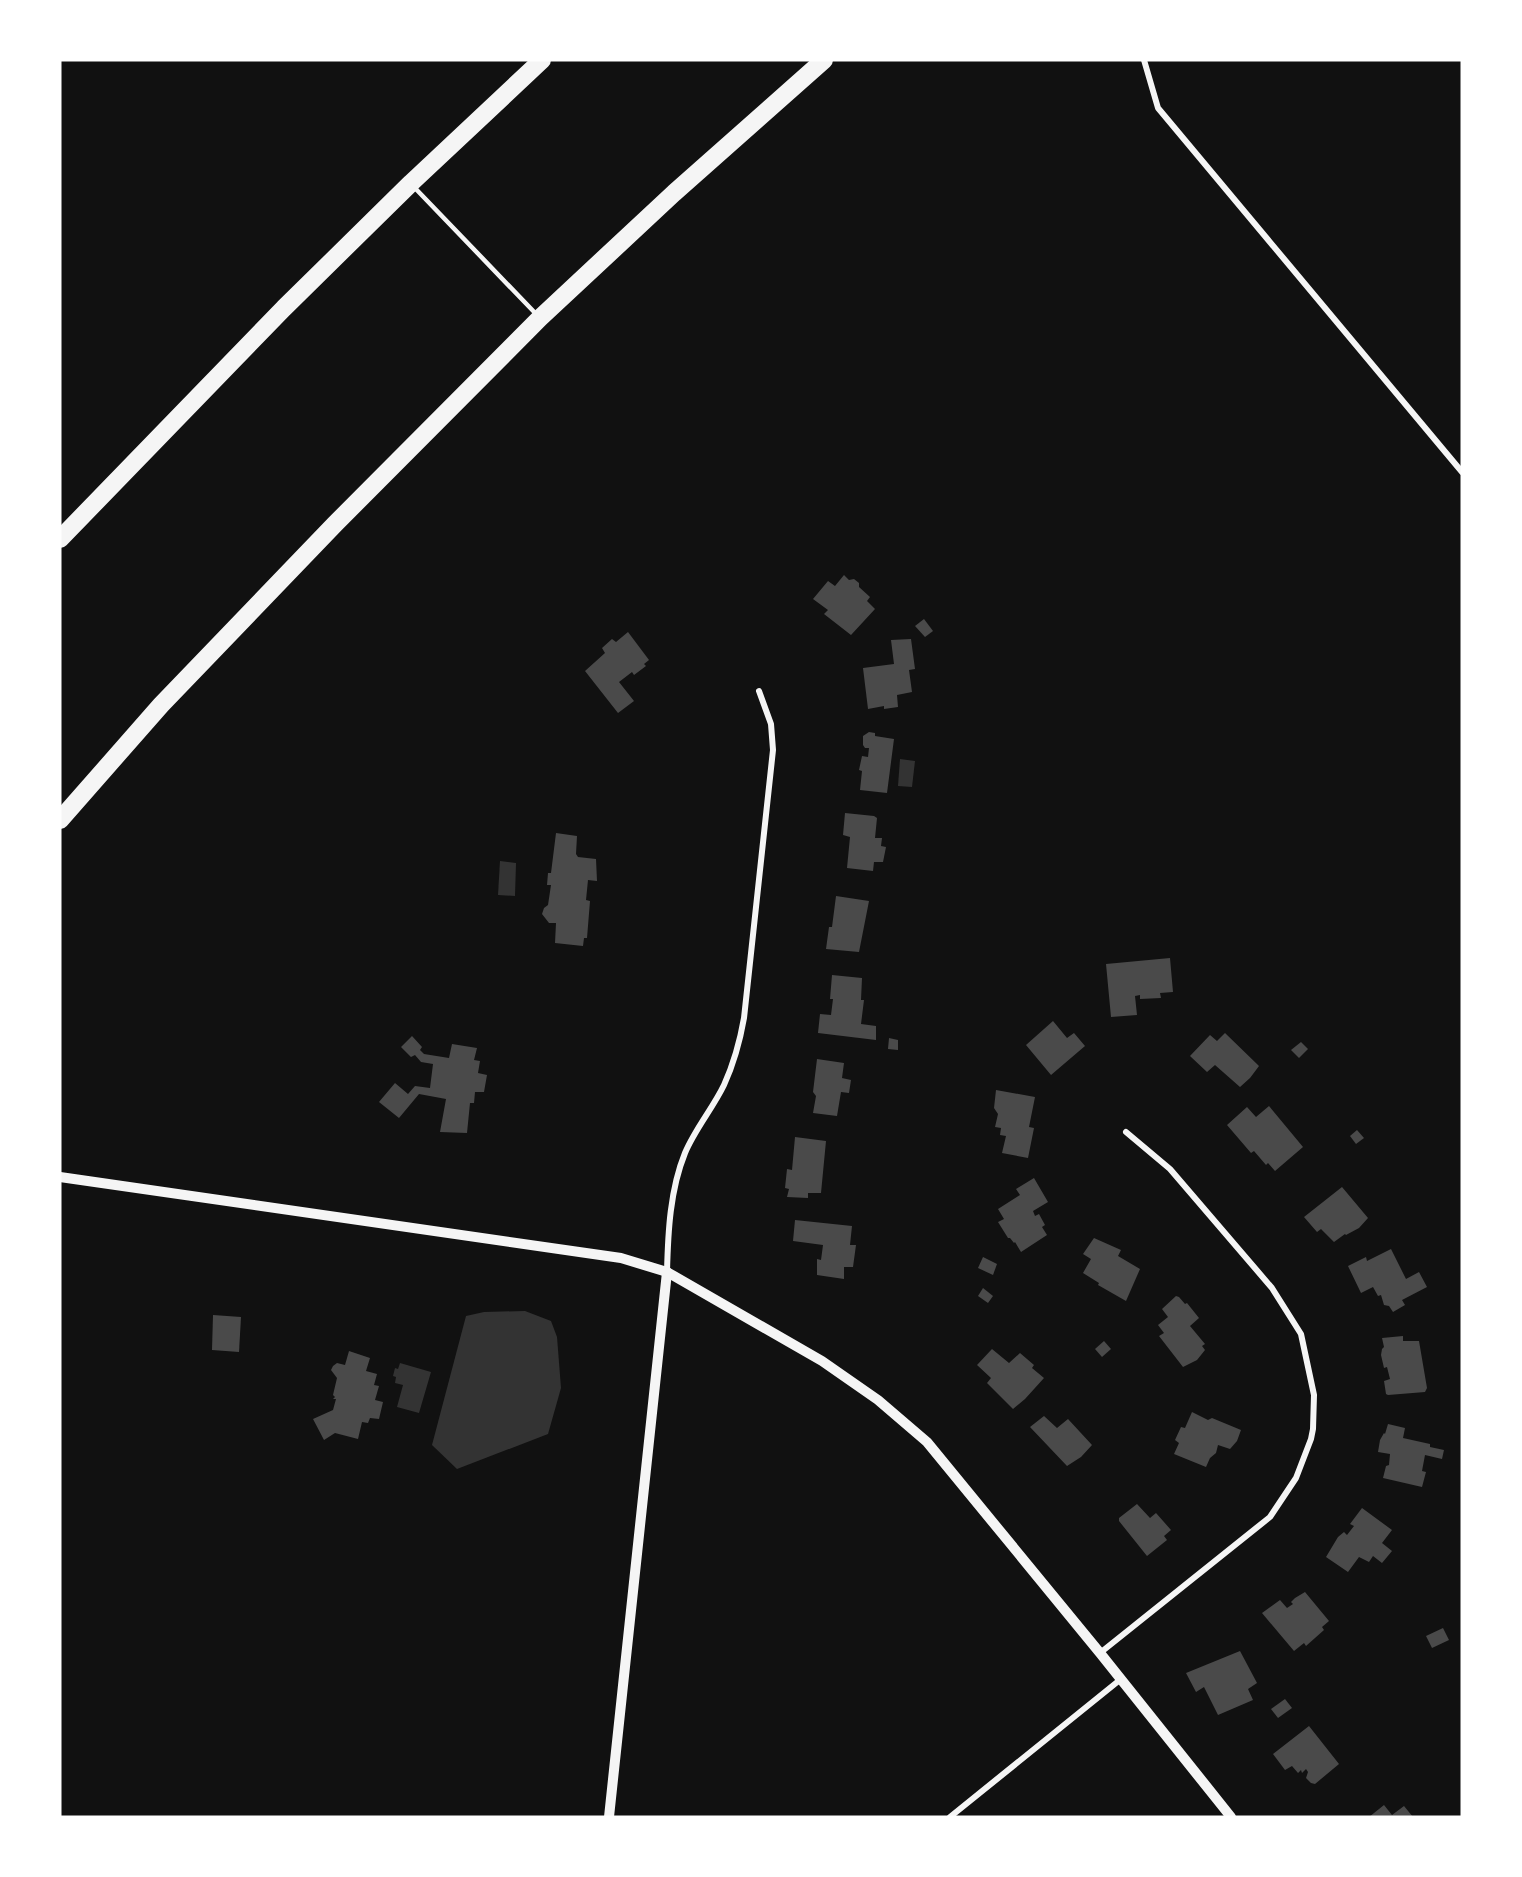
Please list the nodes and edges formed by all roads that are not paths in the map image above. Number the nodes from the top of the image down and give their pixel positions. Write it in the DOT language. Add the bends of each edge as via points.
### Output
graph roads {
  1 [pos="542,60"];
  2 [pos="824,60"];
  3 [pos="1144,60"];
  4 [pos="411,183"];
  5 [pos="540,318"];
  6 [pos="1462,472"];
  7 [pos="60,539"];
  8 [pos="759,692"];
  9 [pos="60,820"];
  10 [pos="1126,1132"];
  11 [pos="60,1177"];
  12 [pos="667,1272"];
  13 [pos="1100,1653"];
  14 [pos="1121,1679"];
  15 [pos="609,1817"];
  16 [pos="950,1817"];
  17 [pos="1231,1817"];
  1 -- 4 [label="highway"];
  2 -- 5 [label="highway"];
  3 -- 6 [label="street" via="1158,108"];
  4 -- 5 [label="lane"];
  4 -- 7 [label="highway"];
  5 -- 9 [label="highway" via="169,697"];
  8 -- 12 [label="street" via="771,724 773,750 744,1018 724,1085 685,1151 668,1233"];
  10 -- 13 [label="street" via="1170,1169 1272,1288 1301,1334 1314,1395 1313,1429 1296,1478 1270,1517"];
  11 -- 12 [label="street" via="621,1258"];
  12 -- 13 [label="street" via="822,1361 878,1400 927,1442"];
  12 -- 15 [label="street"];
  13 -- 14 [label="street"];
  14 -- 16 [label="street"];
  14 -- 17 [label="street"];
}
